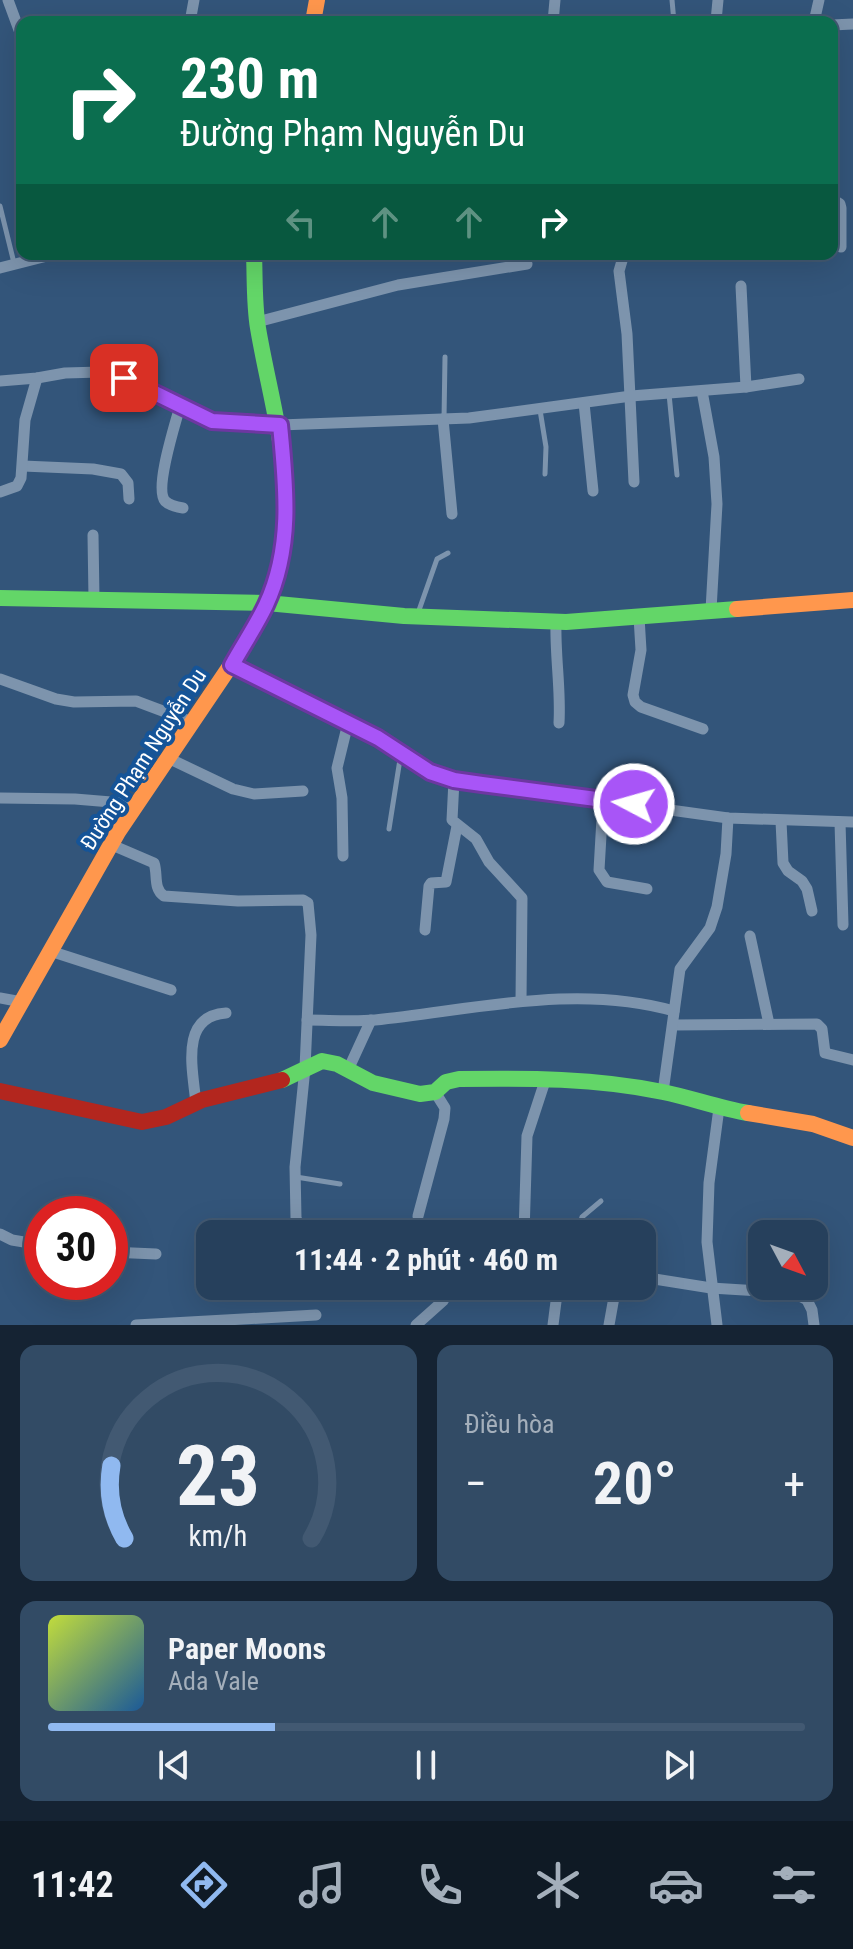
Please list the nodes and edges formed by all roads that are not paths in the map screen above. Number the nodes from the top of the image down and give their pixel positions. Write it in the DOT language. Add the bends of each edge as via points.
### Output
graph roads {
  1 [pos="8,0"];
  2 [pos="16,22"];
  3 [pos="838,203"];
  4 [pos="0,206"];
  5 [pos="841,247"];
  6 [pos="31,260"];
  7 [pos="254,260"];
  8 [pos="622,260"];
  9 [pos="15,264"];
  10 [pos="527,264"];
  11 [pos="0,268"];
  12 [pos="741,286"];
  13 [pos="257,322"];
  14 [pos="445,357"];
  15 [pos="37,378"];
  16 [pos="799,379"];
  17 [pos="0,381"];
  18 [pos="746,387"];
  19 [pos="702,391"];
  20 [pos="669,393"];
  21 [pos="631,396"];
  22 [pos="584,403"];
  23 [pos="180,406"];
  24 [pos="540,409"];
  25 [pos="444,419"];
  26 [pos="280,425"];
  27 [pos="23,466"];
  28 [pos="545,474"];
  29 [pos="677,475"];
  30 [pos="634,482"];
  31 [pos="593,491"];
  32 [pos="0,492"];
  33 [pos="129,499"];
  34 [pos="183,508"];
  35 [pos="452,514"];
  36 [pos="93,535"];
  37 [pos="448,553"];
  38 [pos="0,598"];
  39 [pos="94,599"];
  40 [pos="853,600"];
  41 [pos="267,603"];
  42 [pos="711,610"];
  43 [pos="417,617"];
  44 [pos="639,617"];
  45 [pos="556,622"];
  46 [pos="232,665"];
  47 [pos="0,679"];
  48 [pos="192,722"];
  49 [pos="348,723"];
  50 [pos="559,723"];
  51 [pos="703,729"];
  52 [pos="401,752"];
  53 [pos="168,758"];
  54 [pos="454,780"];
  55 [pos="303,791"];
  56 [pos="0,798"];
  57 [pos="603,801"];
  58 [pos="135,804"];
  59 [pos="728,818"];
  60 [pos="781,821"];
  61 [pos="840,822"];
  62 [pos="853,822"];
  63 [pos="457,826"];
  64 [pos="389,829"];
  65 [pos="112,845"];
  66 [pos="343,856"];
  67 [pos="647,889"];
  68 [pos="812,911"];
  69 [pos="843,925"];
  70 [pos="425,930"];
  71 [pos="750,936"];
  72 [pos="50,951"];
  73 [pos="171,990"];
  74 [pos="0,998"];
  75 [pos="521,1001"];
  76 [pos="22,1002"];
  77 [pos="674,1011"];
  78 [pos="226,1013"];
  79 [pos="307,1020"];
  80 [pos="371,1020"];
  81 [pos="769,1024"];
  82 [pos="674,1025"];
  83 [pos="0,1040"];
  84 [pos="853,1060"];
  85 [pos="305,1068"];
  86 [pos="348,1070"];
  87 [pos="546,1078"];
  88 [pos="0,1091"];
  89 [pos="435,1092"];
  90 [pos="663,1092"];
  91 [pos="196,1104"];
  92 [pos="719,1108"];
  93 [pos="853,1138"];
  94 [pos="295,1177"];
  95 [pos="340,1184"];
  96 [pos="601,1201"];
  97 [pos="418,1216"];
  98 [pos="297,1220"];
  99 [pos="524,1220"];
  100 [pos="581,1220"];
  101 [pos="0,1234"];
  102 [pos="24,1242"];
  103 [pos="128,1253"];
  104 [pos="156,1254"];
  105 [pos="656,1279"];
  106 [pos="711,1288"];
  107 [pos="444,1300"];
  108 [pos="556,1300"];
  109 [pos="613,1300"];
  110 [pos="316,1315"];
  111 [pos="136,1325"];
  112 [pos="416,1325"];
  113 [pos="553,1325"];
  114 [pos="609,1325"];
  115 [pos="717,1325"];
  116 [pos="814,1325"];
  1 -- 2 [label="street"];
  3 -- 5 [label="street"];
  4 -- 9 [label="lane"];
  6 -- 9 [label="street"];
  7 -- 13 [label="street, Đường Phạm Nguyễn Du"];
  8 -- 21 [label="street"];
  9 -- 11 [label="street"];
  10 -- 13 [label="street" via="398,285"];
  12 -- 18 [label="street"];
  13 -- 26 [label="street, Đường Phạm Nguyễn Du"];
  14 -- 25 [label="lane"];
  15 -- 17 [label="street"];
  15 -- 23 [label="street" via="101,372"];
  15 -- 27 [label="street" via="25,420"];
  16 -- 18 [label="street"];
  18 -- 19 [label="street"];
  19 -- 20 [label="street"];
  19 -- 42 [label="street" via="716,484"];
  20 -- 21 [label="street"];
  20 -- 29 [label="lane"];
  21 -- 22 [label="street"];
  21 -- 30 [label="street"];
  22 -- 24 [label="street"];
  22 -- 31 [label="street"];
  23 -- 26 [label="street" via="224,423"];
  23 -- 34 [label="street" via="168,446 162,497"];
  24 -- 25 [label="street"];
  24 -- 28 [label="lane"];
  25 -- 26 [label="street"];
  25 -- 35 [label="street"];
  26 -- 41 [label="street, Đường Phạm Nguyễn Du" via="287,498 283,550"];
  27 -- 32 [label="street" via="17,486"];
  27 -- 33 [label="street" via="121,474"];
  36 -- 39 [label="street"];
  37 -- 43 [label="lane" via="437,559"];
  38 -- 39 [label="street"];
  39 -- 41 [label="street"];
  40 -- 42 [label="street"];
  41 -- 43 [label="street"];
  41 -- 46 [label="street, Đường Phạm Nguyễn Du"];
  42 -- 44 [label="street"];
  43 -- 45 [label="street"];
  44 -- 45 [label="street"];
  44 -- 51 [label="street" via="635,702"];
  45 -- 50 [label="street"];
  46 -- 48 [label="street, Đường Phạm Nguyễn Du"];
  46 -- 49 [label="street"];
  47 -- 48 [label="street" via="65,700 136,701"];
  48 -- 53 [label="street, Đường Phạm Nguyễn Du"];
  49 -- 52 [label="street"];
  49 -- 66 [label="street" via="337,768"];
  52 -- 54 [label="street" via="430,772"];
  52 -- 64 [label="lane"];
  53 -- 55 [label="street" via="233,789 254,794"];
  53 -- 58 [label="street, Đường Phạm Nguyễn Du"];
  54 -- 57 [label="street"];
  54 -- 63 [label="street" via="451,813"];
  56 -- 58 [label="street"];
  57 -- 59 [label="street"];
  57 -- 67 [label="street" via="602,878"];
  58 -- 65 [label="street, Đường Phạm Nguyễn Du"];
  59 -- 60 [label="street"];
  59 -- 77 [label="street" via="717,907 710,928 680,969"];
  60 -- 61 [label="street"];
  60 -- 68 [label="street" via="783,863 807,889"];
  61 -- 62 [label="street"];
  61 -- 69 [label="street"];
  63 -- 70 [label="street" via="446,882 429,886"];
  63 -- 75 [label="street" via="476,839 522,898"];
  65 -- 72 [label="street, Đường Phạm Nguyễn Du"];
  65 -- 79 [label="street" via="154,863 156,885 164,896 306,901 311,935"];
  71 -- 81 [label="street"];
  72 -- 73 [label="street"];
  72 -- 76 [label="street, Đường Phạm Nguyễn Du"];
  74 -- 76 [label="street"];
  75 -- 77 [label="street" via="625,1000"];
  75 -- 80 [label="street"];
  76 -- 83 [label="street, Đường Phạm Nguyễn Du"];
  77 -- 82 [label="street"];
  78 -- 91 [label="street" via="211,1014 196,1030"];
  79 -- 80 [label="street"];
  79 -- 85 [label="street"];
  80 -- 86 [label="street"];
  81 -- 82 [label="street"];
  81 -- 84 [label="street" via="819,1025 825,1053"];
  82 -- 90 [label="street"];
  85 -- 86 [label="street" via="331,1062"];
  85 -- 91 [label="street"];
  85 -- 94 [label="street"];
  86 -- 89 [label="street" via="388,1087"];
  87 -- 89 [label="street" via="459,1079"];
  87 -- 90 [label="street"];
  87 -- 99 [label="street" via="527,1136"];
  88 -- 91 [label="street" via="142,1122"];
  89 -- 97 [label="street" via="443,1101 444,1119"];
  90 -- 92 [label="street"];
  92 -- 93 [label="street" via="790,1119"];
  92 -- 106 [label="street" via="707,1206"];
  94 -- 95 [label="lane"];
  94 -- 98 [label="street"];
  96 -- 100 [label="lane"];
  101 -- 102 [label="street"];
  103 -- 104 [label="street"];
  105 -- 106 [label="street"];
  106 -- 115 [label="street"];
  106 -- 116 [label="street" via="802,1295"];
  107 -- 112 [label="street"];
  108 -- 113 [label="street"];
  109 -- 114 [label="street"];
  110 -- 111 [label="street"];
}
